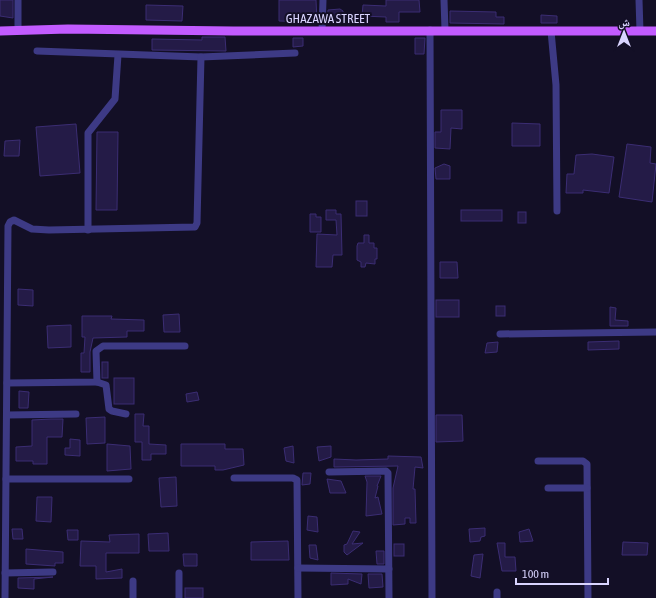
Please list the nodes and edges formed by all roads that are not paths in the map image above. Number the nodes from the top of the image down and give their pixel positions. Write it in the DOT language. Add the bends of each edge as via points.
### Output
graph roads {
  1 [pos="18,0"];
  2 [pos="324,0"];
  3 [pos="444,0"];
  4 [pos="639,0"];
  5 [pos="18,30"];
  6 [pos="430,30"];
  7 [pos="445,30"];
  8 [pos="0,31"];
  9 [pos="322,31"];
  10 [pos="551,31"];
  11 [pos="640,31"];
  12 [pos="656,31"];
  13 [pos="37,51"];
  14 [pos="295,53"];
  15 [pos="118,55"];
  16 [pos="200,57"];
  17 [pos="557,211"];
  18 [pos="88,230"];
  19 [pos="656,332"];
  20 [pos="500,334"];
  21 [pos="185,346"];
  22 [pos="97,382"];
  23 [pos="7,383"];
  24 [pos="4,399"];
  25 [pos="76,414"];
  26 [pos="126,414"];
  27 [pos="7,415"];
  28 [pos="3,433"];
  29 [pos="538,461"];
  30 [pos="329,472"];
  31 [pos="234,478"];
  32 [pos="6,479"];
  33 [pos="129,479"];
  34 [pos="548,488"];
  35 [pos="587,488"];
  36 [pos="3,560"];
  37 [pos="298,568"];
  38 [pos="389,569"];
  39 [pos="5,572"];
  40 [pos="53,572"];
  41 [pos="178,573"];
  42 [pos="133,581"];
  43 [pos="5,598"];
  44 [pos="132,598"];
  45 [pos="179,598"];
  46 [pos="298,598"];
  47 [pos="389,598"];
  48 [pos="432,598"];
  49 [pos="588,598"];
  1 -- 5 [label="street"];
  2 -- 9 [label="street"];
  3 -- 7 [label="street"];
  4 -- 11 [label="street"];
  5 -- 8 [label="main road, GHAZAWA STREET"];
  5 -- 9 [label="main road, GHAZAWA STREET"];
  6 -- 7 [label="main road, GHAZAWA STREET"];
  6 -- 9 [label="main road, GHAZAWA STREET"];
  6 -- 48 [label="street"];
  7 -- 10 [label="main road, GHAZAWA STREET"];
  10 -- 11 [label="main road, GHAZAWA STREET"];
  10 -- 17 [label="street" via="556,85"];
  11 -- 12 [label="main road, GHAZAWA STREET"];
  13 -- 15 [label="street"];
  14 -- 16 [label="street"];
  15 -- 16 [label="street"];
  15 -- 18 [label="street" via="115,99 88,133"];
  16 -- 18 [label="street" via="196,226 192,229"];
  18 -- 23 [label="street" via="32,229 14,220 10,222 6,236"];
  19 -- 20 [label="street"];
  21 -- 22 [label="street" via="103,346 96,351"];
  22 -- 23 [label="street"];
  22 -- 26 [label="street" via="106,385 108,409"];
  23 -- 24 [label="street"];
  24 -- 27 [label="street"];
  25 -- 27 [label="street"];
  27 -- 28 [label="street"];
  28 -- 32 [label="street"];
  29 -- 35 [label="street" via="585,462"];
  30 -- 38 [label="street" via="388,473"];
  31 -- 37 [label="street" via="298,480"];
  32 -- 33 [label="street"];
  32 -- 36 [label="street"];
  34 -- 35 [label="street"];
  35 -- 49 [label="street"];
  36 -- 39 [label="street"];
  37 -- 38 [label="street"];
  37 -- 46 [label="street"];
  38 -- 47 [label="street"];
  39 -- 40 [label="street"];
  39 -- 43 [label="street"];
  41 -- 45 [label="street"];
  42 -- 44 [label="street"];
}
